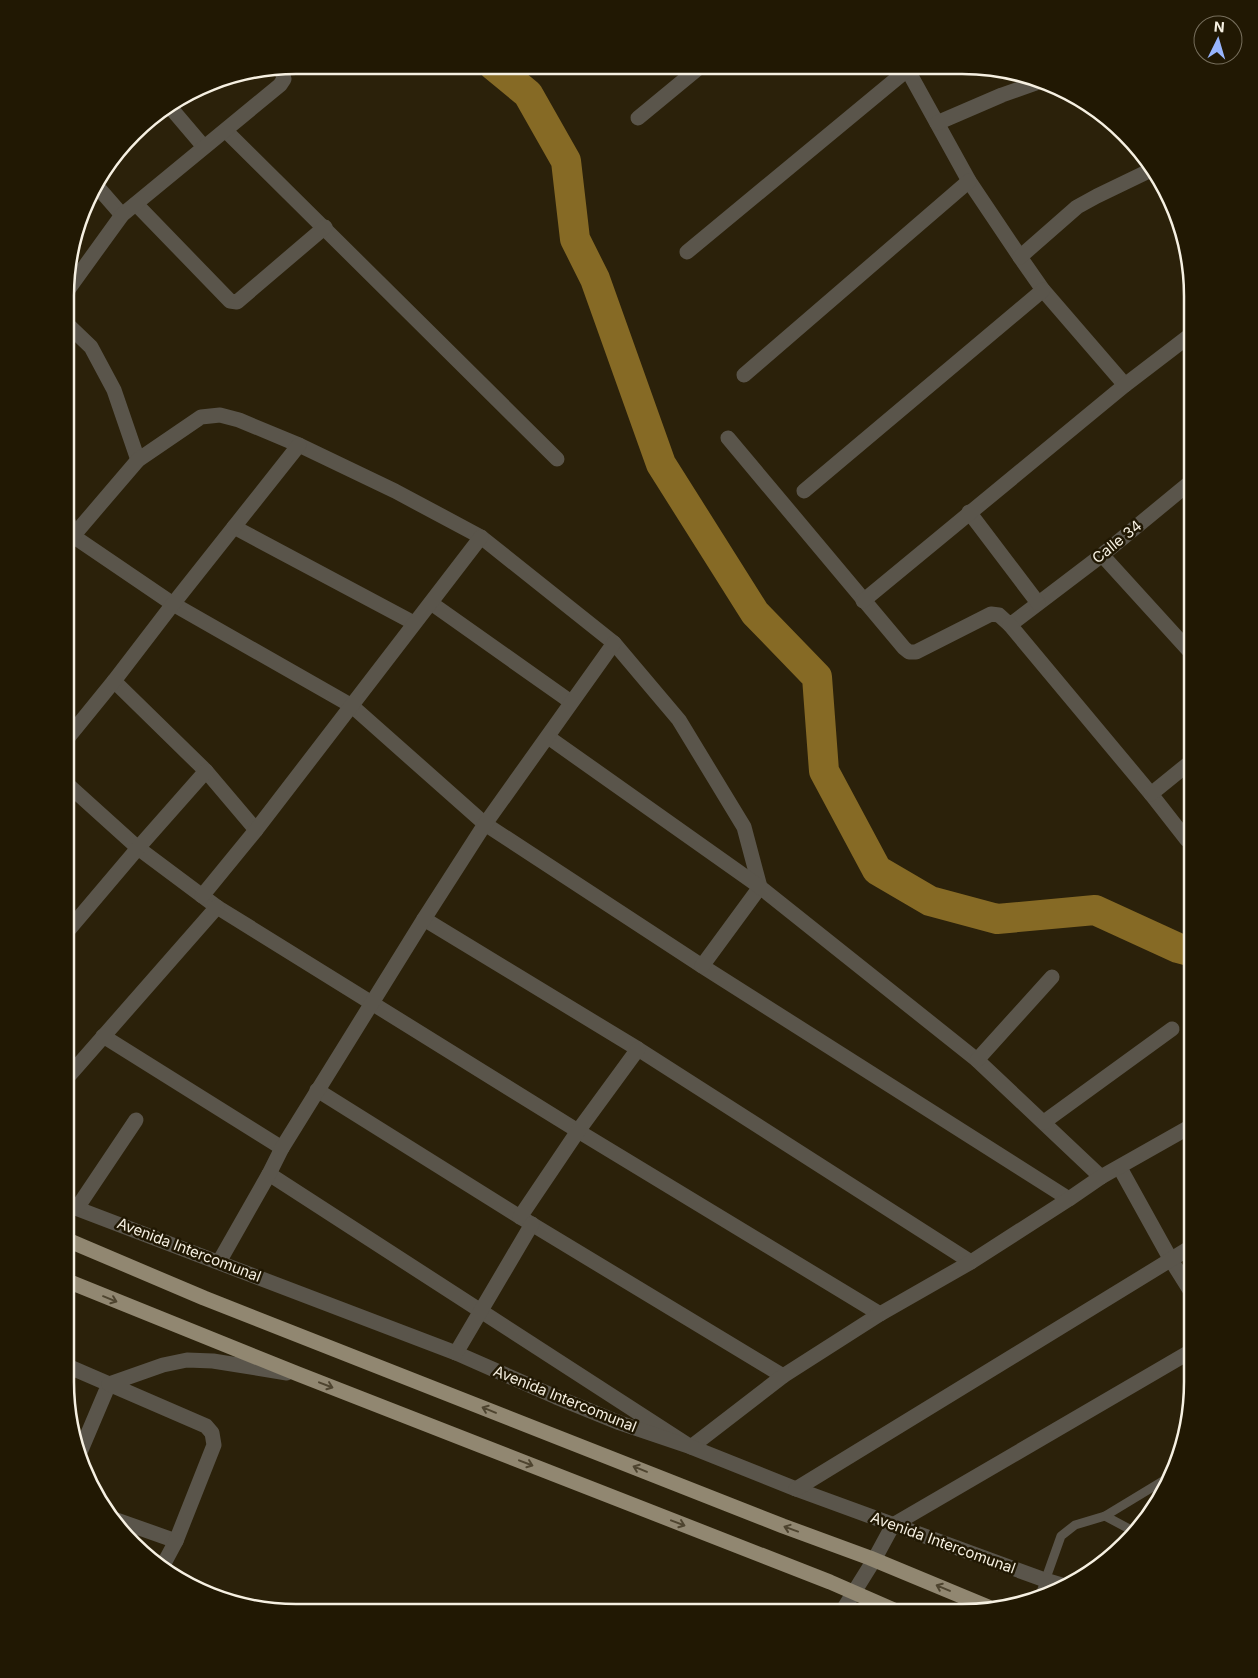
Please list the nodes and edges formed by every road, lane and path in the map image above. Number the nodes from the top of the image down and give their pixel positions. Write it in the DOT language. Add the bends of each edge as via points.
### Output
graph roads {
  1 [pos="283,74"];
  2 [pos="692,74"];
  3 [pos="900,74"];
  4 [pos="910,74"];
  5 [pos="1031,85"];
  6 [pos="173,110"];
  7 [pos="638,118"];
  8 [pos="937,123"];
  9 [pos="226,131"];
  10 [pos="204,147"];
  11 [pos="1147,173"];
  12 [pos="969,181"];
  13 [pos="101,191"];
  14 [pos="136,204"];
  15 [pos="122,216"];
  16 [pos="325,227"];
  17 [pos="687,252"];
  18 [pos="1020,257"];
  19 [pos="74,281"];
  20 [pos="1044,290"];
  21 [pos="74,331"];
  22 [pos="1184,340"];
  23 [pos="744,375"];
  24 [pos="1125,385"];
  25 [pos="728,438"];
  26 [pos="299,445"];
  27 [pos="557,459"];
  28 [pos="138,460"];
  29 [pos="1184,487"];
  30 [pos="804,491"];
  31 [pos="969,512"];
  32 [pos="234,527"];
  33 [pos="74,535"];
  34 [pos="481,537"];
  35 [pos="74,542"];
  36 [pos="1102,555"];
  37 [pos="862,601"];
  38 [pos="1038,602"];
  39 [pos="431,603"];
  40 [pos="173,604"];
  41 [pos="414,623"];
  42 [pos="1010,625"];
  43 [pos="614,643"];
  44 [pos="1184,645"];
  45 [pos="114,681"];
  46 [pos="571,702"];
  47 [pos="352,706"];
  48 [pos="74,730"];
  49 [pos="548,737"];
  50 [pos="1184,767"];
  51 [pos="206,771"];
  52 [pos="74,790"];
  53 [pos="1151,794"];
  54 [pos="484,824"];
  55 [pos="256,830"];
  56 [pos="1184,836"];
  57 [pos="138,848"];
  58 [pos="760,887"];
  59 [pos="202,896"];
  60 [pos="217,907"];
  61 [pos="424,919"];
  62 [pos="74,923"];
  63 [pos="702,966"];
  64 [pos="1052,978"];
  65 [pos="372,1002"];
  66 [pos="1172,1029"];
  67 [pos="103,1036"];
  68 [pos="638,1049"];
  69 [pos="977,1060"];
  70 [pos="74,1070"];
  71 [pos="317,1090"];
  72 [pos="136,1120"];
  73 [pos="1044,1122"];
  74 [pos="1184,1130"];
  75 [pos="578,1131"];
  76 [pos="282,1148"];
  77 [pos="1120,1168"];
  78 [pos="269,1174"];
  79 [pos="1101,1177"];
  80 [pos="1069,1199"];
  81 [pos="74,1202"];
  82 [pos="74,1207"];
  83 [pos="526,1221"];
  84 [pos="74,1243"];
  85 [pos="1184,1251"];
  86 [pos="1171,1260"];
  87 [pos="220,1262"];
  88 [pos="971,1262"];
  89 [pos="1184,1282"];
  90 [pos="74,1284"];
  91 [pos="481,1309"];
  92 [pos="880,1314"];
  93 [pos="456,1353"];
  94 [pos="1184,1355"];
  95 [pos="74,1369"];
  96 [pos="298,1374"];
  97 [pos="783,1376"];
  98 [pos="109,1384"];
  99 [pos="83,1445"];
  100 [pos="691,1447"];
  101 [pos="1159,1483"];
  102 [pos="796,1489"];
  103 [pos="1105,1516"];
  104 [pos="124,1523"];
  105 [pos="893,1525"];
  106 [pos="1129,1529"];
  107 [pos="176,1541"];
  108 [pos="874,1560"];
  109 [pos="165,1561"];
  110 [pos="1045,1580"];
  111 [pos="1055,1583"];
  112 [pos="1042,1589"];
  113 [pos="854,1594"];
  114 [pos="847,1604"];
  115 [pos="879,1604"];
  116 [pos="980,1604"];
  1 -- 9 [label="street" via="280,85"];
  2 -- 7 [label="street"];
  3 -- 17 [label="street"];
  4 -- 8 [label="street"];
  5 -- 8 [label="street"];
  6 -- 10 [label="street"];
  8 -- 12 [label="street"];
  9 -- 10 [label="street"];
  9 -- 16 [label="street"];
  10 -- 14 [label="street"];
  11 -- 18 [label="street" via="1077,207"];
  12 -- 18 [label="street"];
  12 -- 23 [label="street"];
  13 -- 15 [label="street"];
  14 -- 15 [label="street"];
  14 -- 16 [label="street" via="230,301 237,302"];
  15 -- 19 [label="street"];
  16 -- 27 [label="street"];
  18 -- 20 [label="street"];
  20 -- 24 [label="street"];
  20 -- 30 [label="street"];
  21 -- 28 [label="street" via="91,347 114,390"];
  22 -- 24 [label="street"];
  24 -- 31 [label="street"];
  25 -- 37 [label="street"];
  26 -- 28 [label="street" via="220,415 201,417"];
  26 -- 32 [label="street"];
  26 -- 34 [label="street"];
  28 -- 33 [label="street"];
  29 -- 36 [label="street, Calle 34"];
  31 -- 37 [label="street"];
  31 -- 38 [label="street"];
  32 -- 40 [label="street"];
  32 -- 41 [label="street"];
  34 -- 39 [label="street"];
  34 -- 43 [label="street"];
  35 -- 40 [label="street"];
  36 -- 38 [label="street, Calle 34"];
  36 -- 44 [label="street"];
  37 -- 42 [label="street" via="909,652 916,652 991,614 999,615"];
  38 -- 42 [label="street, Calle 34"];
  39 -- 41 [label="street"];
  39 -- 46 [label="street"];
  40 -- 45 [label="street"];
  40 -- 47 [label="street"];
  41 -- 47 [label="street"];
  42 -- 53 [label="street"];
  43 -- 46 [label="street"];
  43 -- 58 [label="street" via="679,720 744,827"];
  45 -- 48 [label="street"];
  45 -- 51 [label="street"];
  46 -- 49 [label="street"];
  47 -- 54 [label="street"];
  47 -- 55 [label="street"];
  49 -- 54 [label="street"];
  49 -- 58 [label="street"];
  50 -- 53 [label="street"];
  51 -- 55 [label="street"];
  51 -- 57 [label="street"];
  52 -- 57 [label="street"];
  53 -- 56 [label="street"];
  54 -- 61 [label="street"];
  54 -- 63 [label="street"];
  55 -- 59 [label="street"];
  57 -- 59 [label="street"];
  57 -- 62 [label="street"];
  58 -- 63 [label="street"];
  58 -- 69 [label="street"];
  59 -- 60 [label="street"];
  60 -- 65 [label="street"];
  60 -- 67 [label="street"];
  61 -- 65 [label="street"];
  61 -- 68 [label="street"];
  63 -- 80 [label="street"];
  64 -- 69 [label="street"];
  65 -- 71 [label="street"];
  65 -- 75 [label="street"];
  66 -- 73 [label="street"];
  67 -- 70 [label="street"];
  67 -- 76 [label="street"];
  68 -- 75 [label="street"];
  68 -- 88 [label="street"];
  69 -- 73 [label="street"];
  71 -- 76 [label="street"];
  71 -- 83 [label="street"];
  72 -- 81 [label="street"];
  73 -- 79 [label="street"];
  74 -- 77 [label="street"];
  75 -- 83 [label="street"];
  75 -- 92 [label="street"];
  76 -- 78 [label="street"];
  77 -- 79 [label="street"];
  77 -- 86 [label="street"];
  78 -- 87 [label="street"];
  78 -- 91 [label="street"];
  79 -- 80 [label="street"];
  80 -- 88 [label="street"];
  82 -- 87 [label="street, Avenida Intercomunal"];
  83 -- 91 [label="street"];
  83 -- 97 [label="street"];
  108 -- 84 [label="main road, one-way" via="213,1301"];
  85 -- 86 [label="street"];
  86 -- 89 [label="street"];
  86 -- 102 [label="street"];
  87 -- 93 [label="street, Avenida Intercomunal"];
  88 -- 92 [label="street"];
  90 -- 96 [label="main road, one-way"];
  91 -- 93 [label="street"];
  91 -- 100 [label="street"];
  92 -- 97 [label="street"];
  93 -- 100 [label="street, Avenida Intercomunal" via="602,1415"];
  94 -- 105 [label="street"];
  95 -- 98 [label="street"];
  96 -- 98 [label="street" via="188,1360"];
  96 -- 113 [label="main road, one-way"];
  97 -- 100 [label="street"];
  98 -- 99 [label="street"];
  98 -- 107 [label="street" via="206,1426 212,1434 214,1445"];
  100 -- 102 [label="street, Avenida Intercomunal"];
  101 -- 103 [label="lane"];
  102 -- 105 [label="street, Avenida Intercomunal"];
  103 -- 106 [label="lane"];
  103 -- 110 [label="lane" via="1075,1525 1061,1536"];
  104 -- 107 [label="street"];
  105 -- 108 [label="street"];
  105 -- 110 [label="street, Avenida Intercomunal"];
  107 -- 109 [label="street"];
  108 -- 113 [label="street"];
  116 -- 108 [label="main road, one-way"];
  110 -- 111 [label="street, Avenida Intercomunal"];
  110 -- 112 [label="lane"];
  113 -- 114 [label="street"];
  113 -- 115 [label="main road"];
}
